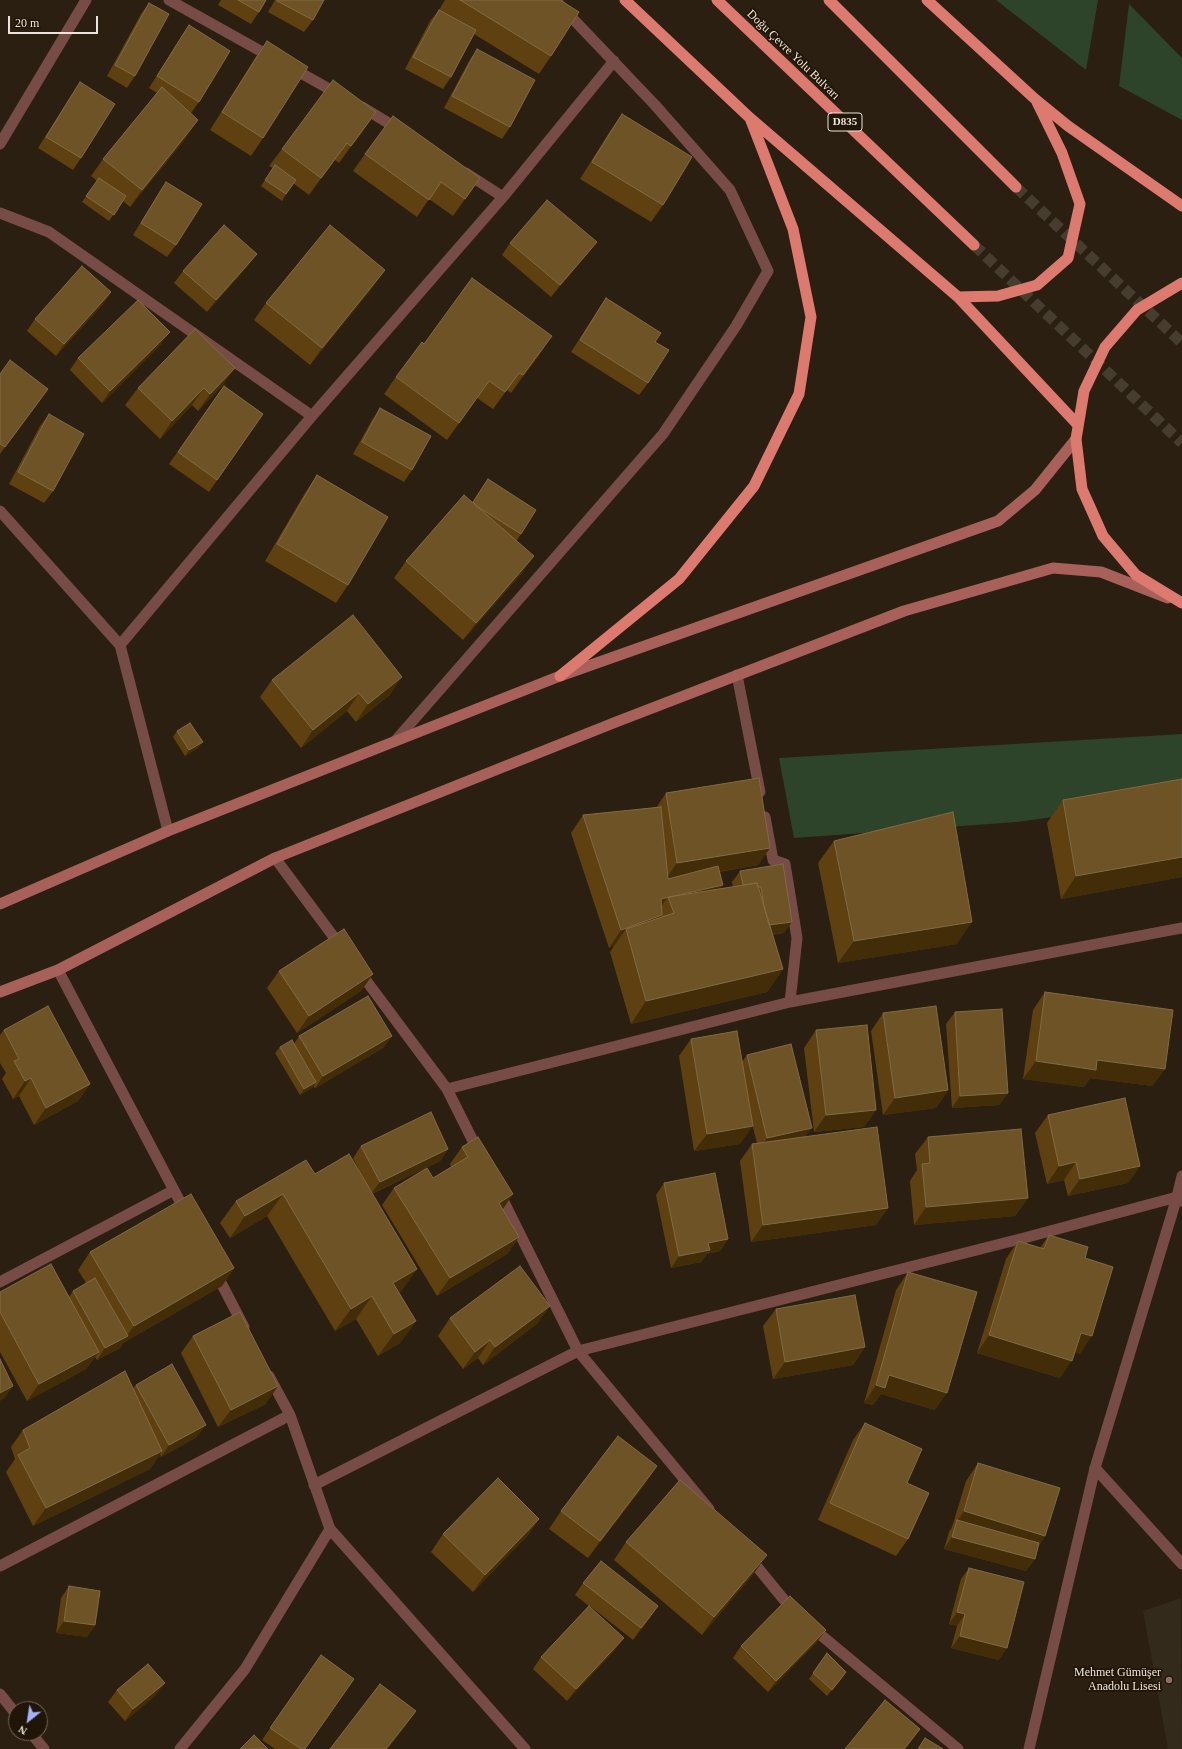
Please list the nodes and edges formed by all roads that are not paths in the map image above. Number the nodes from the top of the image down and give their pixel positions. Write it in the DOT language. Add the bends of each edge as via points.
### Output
graph roads {
  1 [pos="86,0"];
  2 [pos="169,0"];
  3 [pos="556,0"];
  4 [pos="625,0"];
  5 [pos="717,0"];
  6 [pos="829,0"];
  7 [pos="927,0"];
  8 [pos="614,61"];
  9 [pos="1035,99"];
  10 [pos="750,118"];
  11 [pos="410,137"];
  12 [pos="0,144"];
  13 [pos="457,167"];
  14 [pos="1016,187"];
  15 [pos="503,197"];
  16 [pos="1182,206"];
  17 [pos="0,213"];
  18 [pos="974,245"];
  19 [pos="1182,283"];
  20 [pos="958,297"];
  21 [pos="312,416"];
  22 [pos="1078,425"];
  23 [pos="1076,439"];
  24 [pos="0,511"];
  25 [pos="1181,603"];
  26 [pos="120,645"];
  27 [pos="737,675"];
  28 [pos="560,676"];
  29 [pos="396,740"];
  30 [pos="168,831"];
  31 [pos="275,858"];
  32 [pos="0,904"];
  33 [pos="1182,928"];
  34 [pos="58,970"];
  35 [pos="0,992"];
  36 [pos="790,1002"];
  37 [pos="447,1089"];
  38 [pos="483,1160"];
  39 [pos="1182,1176"];
  40 [pos="493,1181"];
  41 [pos="174,1190"];
  42 [pos="1180,1199"];
  43 [pos="192,1225"];
  44 [pos="210,1261"];
  45 [pos="0,1282"];
  46 [pos="250,1338"];
  47 [pos="578,1351"];
  48 [pos="264,1366"];
  49 [pos="290,1415"];
  50 [pos="1094,1468"];
  51 [pos="314,1485"];
  52 [pos="714,1515"];
  53 [pos="330,1529"];
  54 [pos="744,1551"];
  55 [pos="1182,1564"];
  56 [pos="0,1566"];
  57 [pos="0,1694"];
  58 [pos="8,1704"];
  59 [pos="38,1741"];
  60 [pos="44,1749"];
  61 [pos="180,1749"];
  62 [pos="525,1749"];
  63 [pos="958,1749"];
  64 [pos="1029,1749"];
  1 -- 12 [label="street"];
  2 -- 11 [label="street"];
  3 -- 8 [label="street"];
  4 -- 10 [label="highway"];
  5 -- 18 [label="highway, Doğu Çevre Yolu Bulvarı / D835"];
  6 -- 14 [label="highway"];
  7 -- 9 [label="highway"];
  8 -- 15 [label="street"];
  8 -- 29 [label="street" via="730,190 768,271 736,326 664,434"];
  9 -- 16 [label="highway" via="1068,126"];
  9 -- 20 [label="highway" via="1062,153 1080,204 1068,258 1037,285 998,296"];
  10 -- 20 [label="highway"];
  10 -- 28 [label="highway" via="793,229 811,317 799,394 754,486 679,579"];
  13 -- 15 [label="street"];
  15 -- 21 [label="street"];
  17 -- 21 [label="street" via="49,232"];
  19 -- 22 [label="highway" via="1137,310 1105,347 1084,391"];
  20 -- 22 [label="highway"];
  21 -- 26 [label="street"];
  22 -- 23 [label="highway"];
  23 -- 25 [label="highway" via="1082,489 1103,536 1136,575"];
  23 -- 28 [label="main road" via="1035,490 998,521"];
  24 -- 26 [label="street"];
  25 -- 27 [label="main road" via="1101,572 1053,568 904,611"];
  26 -- 30 [label="street"];
  27 -- 31 [label="main road"];
  27 -- 36 [label="street" via="773,860 785,864 790,894 797,938"];
  28 -- 29 [label="main road"];
  29 -- 30 [label="main road"];
  30 -- 32 [label="main road"];
  31 -- 34 [label="main road"];
  31 -- 37 [label="street"];
  33 -- 36 [label="street"];
  34 -- 35 [label="main road"];
  34 -- 41 [label="street"];
  36 -- 37 [label="street"];
  37 -- 38 [label="street"];
  39 -- 42 [label="street"];
  40 -- 47 [label="street"];
  41 -- 43 [label="street"];
  41 -- 45 [label="street"];
  42 -- 47 [label="street"];
  42 -- 50 [label="street"];
  44 -- 46 [label="street"];
  47 -- 51 [label="street"];
  47 -- 52 [label="street"];
  48 -- 49 [label="street"];
  49 -- 51 [label="street"];
  49 -- 56 [label="street"];
  50 -- 55 [label="street"];
  50 -- 64 [label="street"];
  51 -- 53 [label="street"];
  53 -- 61 [label="street" via="245,1668"];
  53 -- 62 [label="street"];
  54 -- 63 [label="street" via="800,1618"];
  57 -- 58 [label="street"];
  59 -- 60 [label="street"];
}
